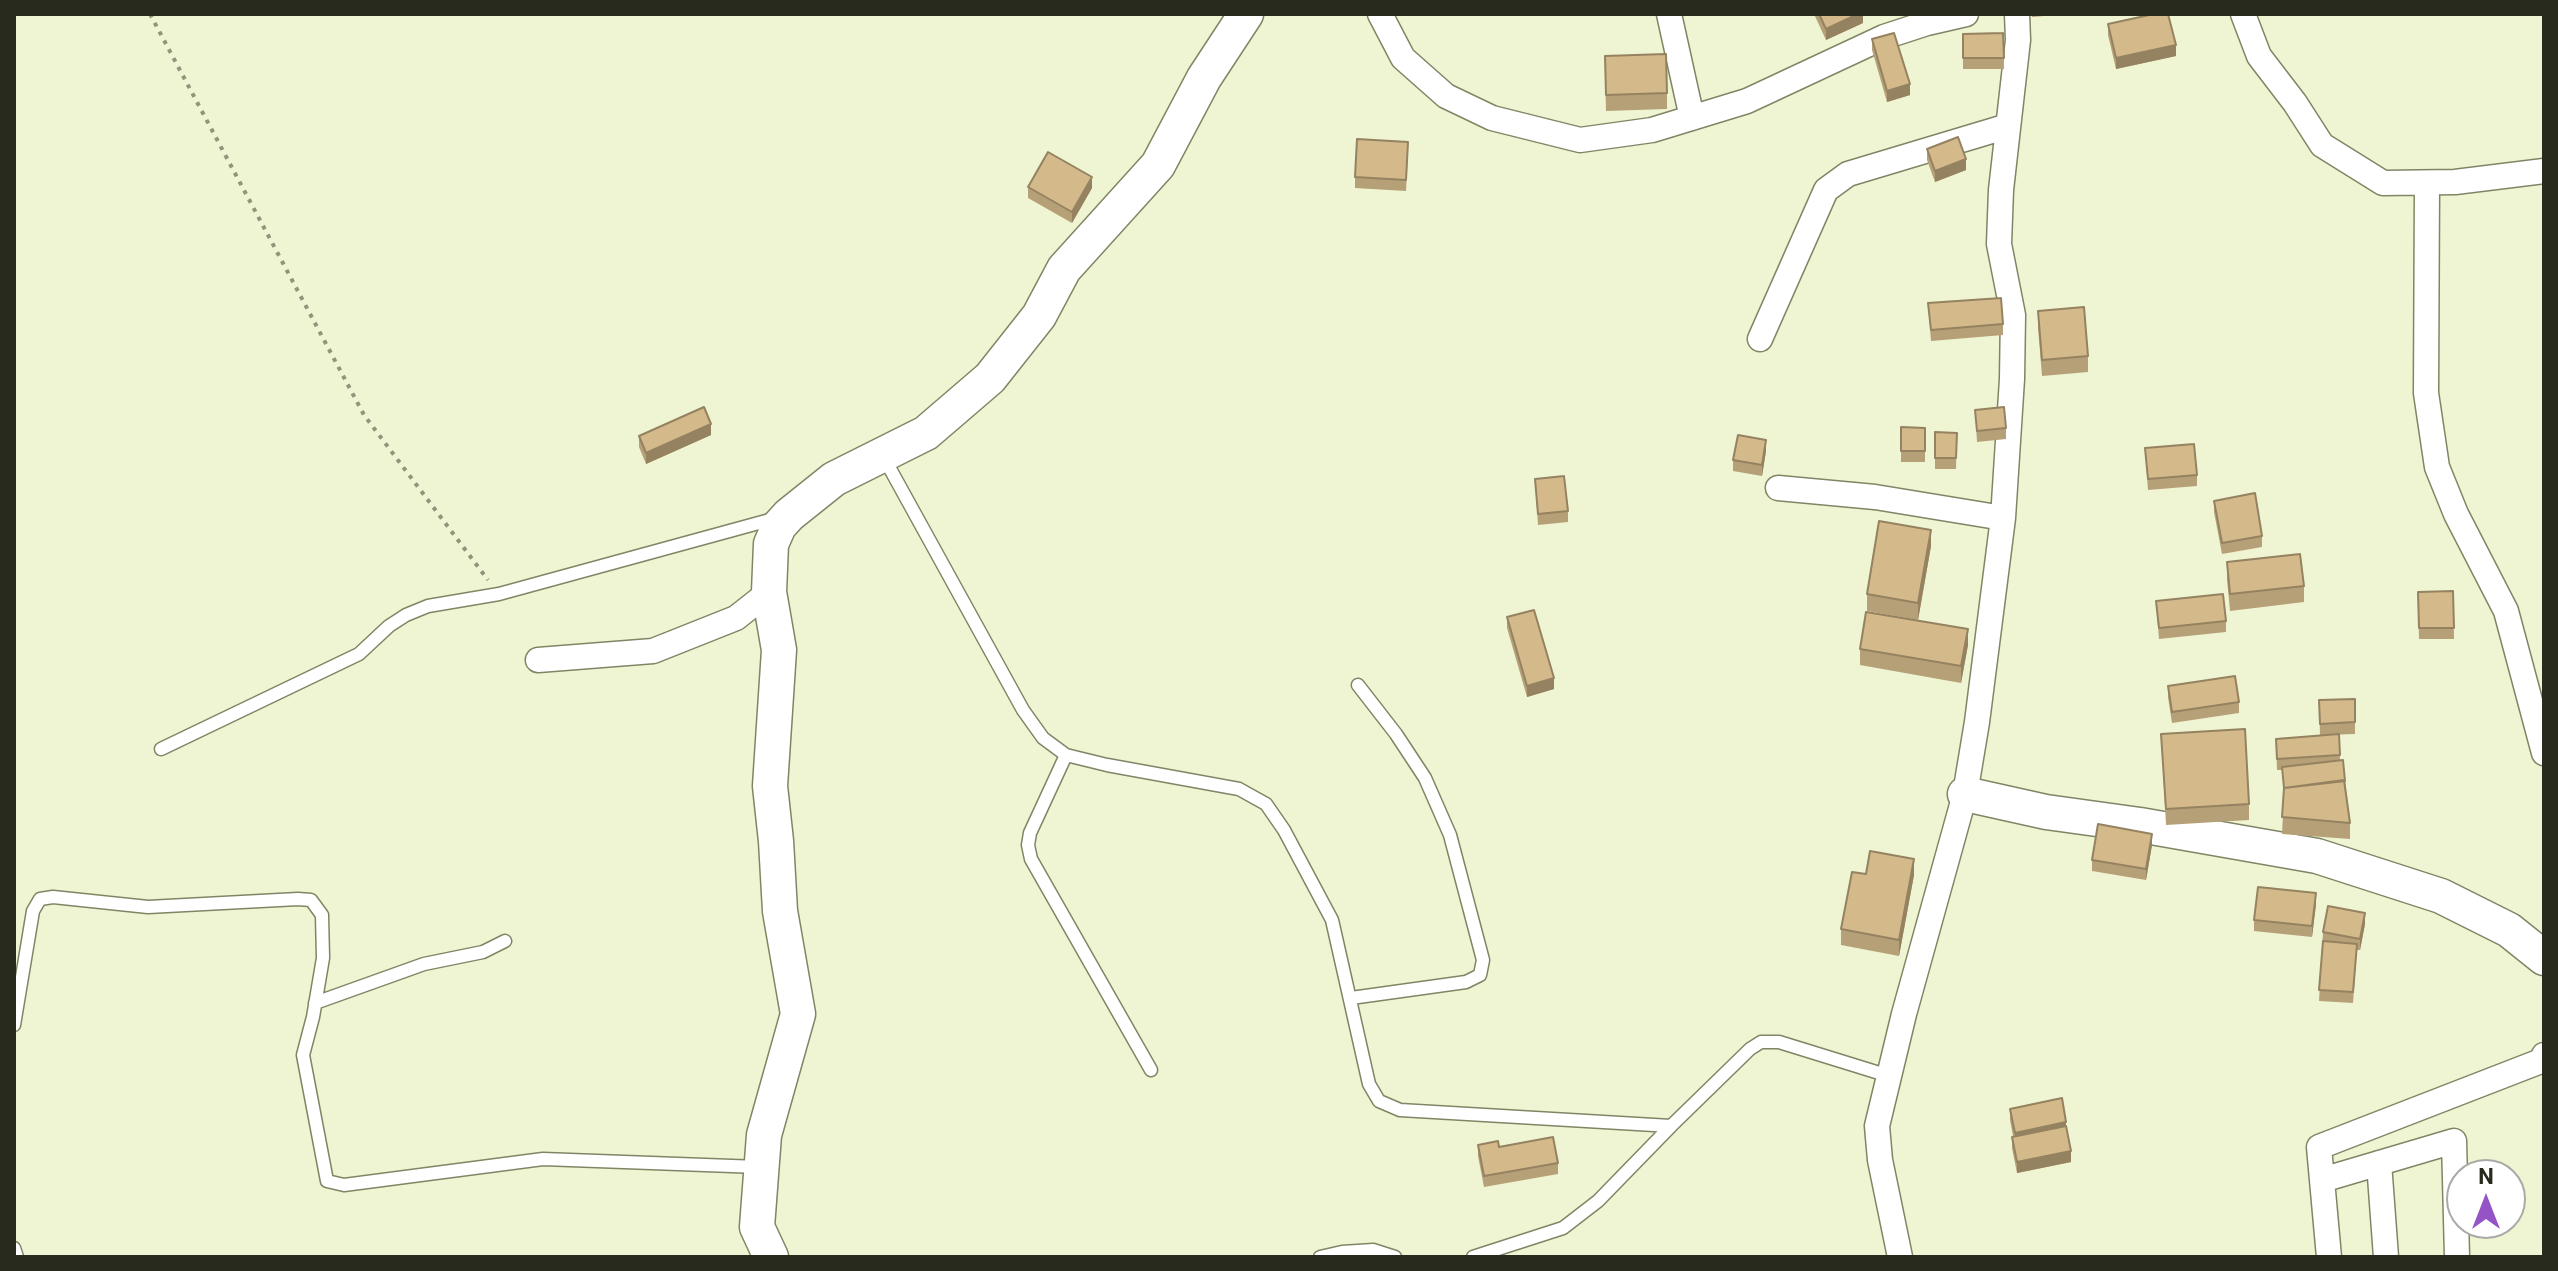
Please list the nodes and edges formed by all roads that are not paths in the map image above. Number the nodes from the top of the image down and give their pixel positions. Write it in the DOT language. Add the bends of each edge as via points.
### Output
graph roads {
  1 [pos="1246,14"];
  2 [pos="1380,14"];
  3 [pos="1669,14"];
  4 [pos="1966,14"];
  5 [pos="2017,14"];
  6 [pos="2243,14"];
  7 [pos="1692,118"];
  8 [pos="2008,126"];
  9 [pos="2544,171"];
  10 [pos="2427,183"];
  11 [pos="1760,339"];
  12 [pos="883,456"];
  13 [pos="1778,488"];
  14 [pos="789,515"];
  15 [pos="2003,518"];
  16 [pos="769,592"];
  17 [pos="538,660"];
  18 [pos="1358,685"];
  19 [pos="161,749"];
  20 [pos="2544,753"];
  21 [pos="1066,755"];
  22 [pos="1965,794"];
  23 [pos="505,941"];
  24 [pos="2544,958"];
  25 [pos="1351,998"];
  26 [pos="315,1003"];
  27 [pos="14,1025"];
  28 [pos="2544,1055"];
  29 [pos="1151,1070"];
  30 [pos="1889,1076"];
  31 [pos="1671,1126"];
  32 [pos="2379,1163"];
  33 [pos="761,1167"];
  34 [pos="2322,1180"];
  35 [pos="14,1248"];
  36 [pos="17,1257"];
  37 [pos="771,1257"];
  38 [pos="1320,1257"];
  39 [pos="1395,1257"];
  40 [pos="1473,1257"];
  41 [pos="1900,1257"];
  42 [pos="2329,1257"];
  43 [pos="2386,1257"];
  44 [pos="2457,1257"];
  1 -- 12 [label="street" via="1204,78 1158,165 1064,269 1039,316 990,378 926,433"];
  2 -- 7 [label="street" via="1403,58 1446,96 1492,118 1580,140 1652,130"];
  3 -- 7 [label="street"];
  4 -- 7 [label="street" via="1884,37 1747,101"];
  5 -- 8 [label="street"];
  6 -- 10 [label="street" via="2259,56 2322,145 2383,183"];
  8 -- 11 [label="street" via="1848,174 1826,190"];
  8 -- 15 [label="street" via="1999,244 2013,315"];
  9 -- 10 [label="street"];
  10 -- 20 [label="street" via="2426,393 2437,467 2506,611"];
  12 -- 14 [label="street" via="834,479"];
  12 -- 21 [label="lane" via="1023,710 1043,738"];
  13 -- 15 [label="street"];
  14 -- 16 [label="street" via="771,544"];
  14 -- 19 [label="lane" via="499,594 428,606 389,626 359,654"];
  15 -- 22 [label="street"];
  16 -- 17 [label="street" via="736,618 653,651"];
  16 -- 33 [label="street" via="779,650 770,786 780,911 798,1014 764,1135"];
  18 -- 25 [label="lane" via="1425,778 1450,835 1483,960 1480,975 1466,982"];
  21 -- 25 [label="lane" via="1239,789 1266,804 1332,920"];
  21 -- 29 [label="lane" via="1030,833 1031,859"];
  22 -- 24 [label="street" via="2317,856 2441,896 2509,930"];
  22 -- 30 [label="street"];
  23 -- 26 [label="lane"];
  25 -- 31 [label="lane" via="1369,1084 1379,1101 1400,1110"];
  26 -- 27 [label="lane" via="323,958 322,915 311,900 148,907 53,897 40,899 33,911"];
  26 -- 33 [label="lane" via="303,1055 327,1181 344,1185 543,1159"];
  28 -- 34 [label="street" via="2541,1061 2319,1147"];
  30 -- 31 [label="lane" via="1779,1042 1761,1042"];
  30 -- 41 [label="street" via="1877,1126"];
  31 -- 40 [label="lane" via="1598,1201 1563,1228"];
  32 -- 34 [label="street"];
  32 -- 43 [label="street"];
  32 -- 44 [label="street" via="2454,1141"];
  33 -- 37 [label="street" via="757,1227"];
  34 -- 42 [label="street"];
  35 -- 36 [label="lane"];
  38 -- 39 [label="lane" via="1373,1250"];
}
